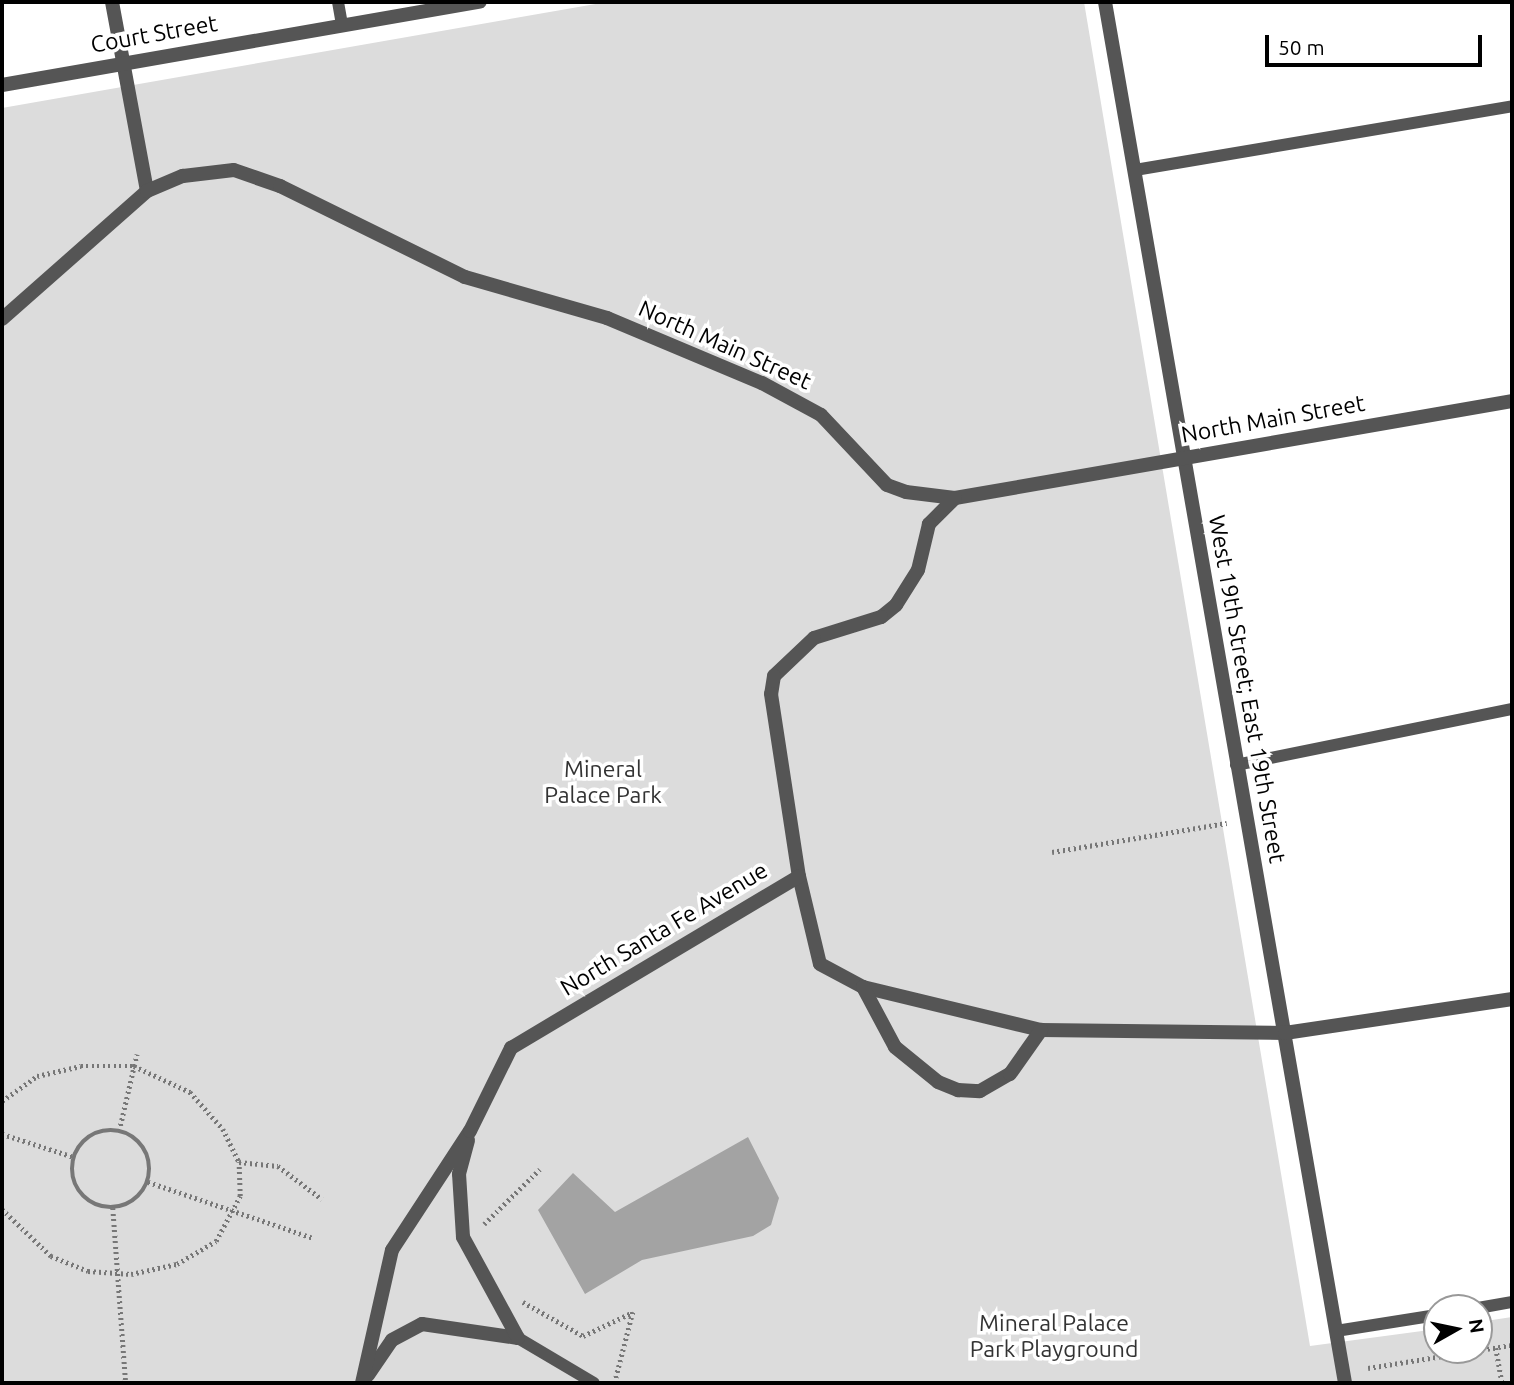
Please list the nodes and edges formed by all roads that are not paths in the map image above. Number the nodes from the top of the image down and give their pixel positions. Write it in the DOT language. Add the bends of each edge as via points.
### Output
graph roads {
  1 [pos="111,2"];
  2 [pos="338,2"];
  3 [pos="480,2"];
  4 [pos="1105,2"];
  5 [pos="342,24"];
  6 [pos="123,64"];
  7 [pos="2,85"];
  8 [pos="1512,106"];
  9 [pos="1135,170"];
  10 [pos="147,191"];
  11 [pos="2,318"];
  12 [pos="1512,401"];
  13 [pos="1184,457"];
  14 [pos="955,498"];
  15 [pos="1512,709"];
  16 [pos="1236,765"];
  17 [pos="799,876"];
  18 [pos="863,987"];
  19 [pos="1512,999"];
  20 [pos="1041,1030"];
  21 [pos="1286,1033"];
  22 [pos="470,1131"];
  23 [pos="1512,1302"];
  24 [pos="1493,1305"];
  25 [pos="1423,1317"];
  26 [pos="1336,1331"];
  27 [pos="518,1338"];
  28 [pos="362,1382"];
  29 [pos="594,1383"];
  30 [pos="1345,1383"];
  1 -- 6 [label="street"];
  2 -- 5 [label="lane"];
  3 -- 5 [label="street, Court Street"];
  4 -- 9 [label="street, West 19th Street; East 19th Street"];
  5 -- 6 [label="street, Court Street"];
  6 -- 7 [label="street, Court Street"];
  6 -- 10 [label="street"];
  8 -- 9 [label="lane"];
  9 -- 13 [label="street, West 19th Street; East 19th Street"];
  10 -- 11 [label="street, North Main Street"];
  10 -- 14 [label="street, North Main Street" via="216,170 257,176 466,277 607,318 762,383 821,415 887,485"];
  12 -- 13 [label="street, North Main Street"];
  13 -- 14 [label="street, North Main Street"];
  13 -- 16 [label="street, West 19th Street; East 19th Street"];
  14 -- 17 [label="street" via="929,524 918,570 896,605 881,617 814,638 774,676 771,694"];
  15 -- 16 [label="lane"];
  16 -- 21 [label="street, West 19th Street; East 19th Street"];
  17 -- 18 [label="street, North Santa Fe Avenue" via="813,953 835,976"];
  17 -- 22 [label="street, North Santa Fe Avenue" via="511,1048"];
  18 -- 20 [label="street, North Santa Fe Avenue"];
  18 -- 20 [label="street" via="895,1047 938,1082 958,1090 980,1091 1010,1074"];
  19 -- 21 [label="street, North Santa Fe Avenue"];
  20 -- 21 [label="street, North Santa Fe Avenue"];
  21 -- 26 [label="street, West 19th Street; East 19th Street"];
  22 -- 27 [label="street, North Santa Fe Avenue" via="459,1174 463,1237 471,1263"];
  22 -- 28 [label="street, North Santa Fe Avenue" via="392,1250"];
  23 -- 24 [label="lane"];
  25 -- 26 [label="lane"];
  26 -- 30 [label="street, West 19th Street; East 19th Street"];
  27 -- 28 [label="street, North Santa Fe Avenue" via="422,1324 393,1340"];
  27 -- 29 [label="lane"];
}
